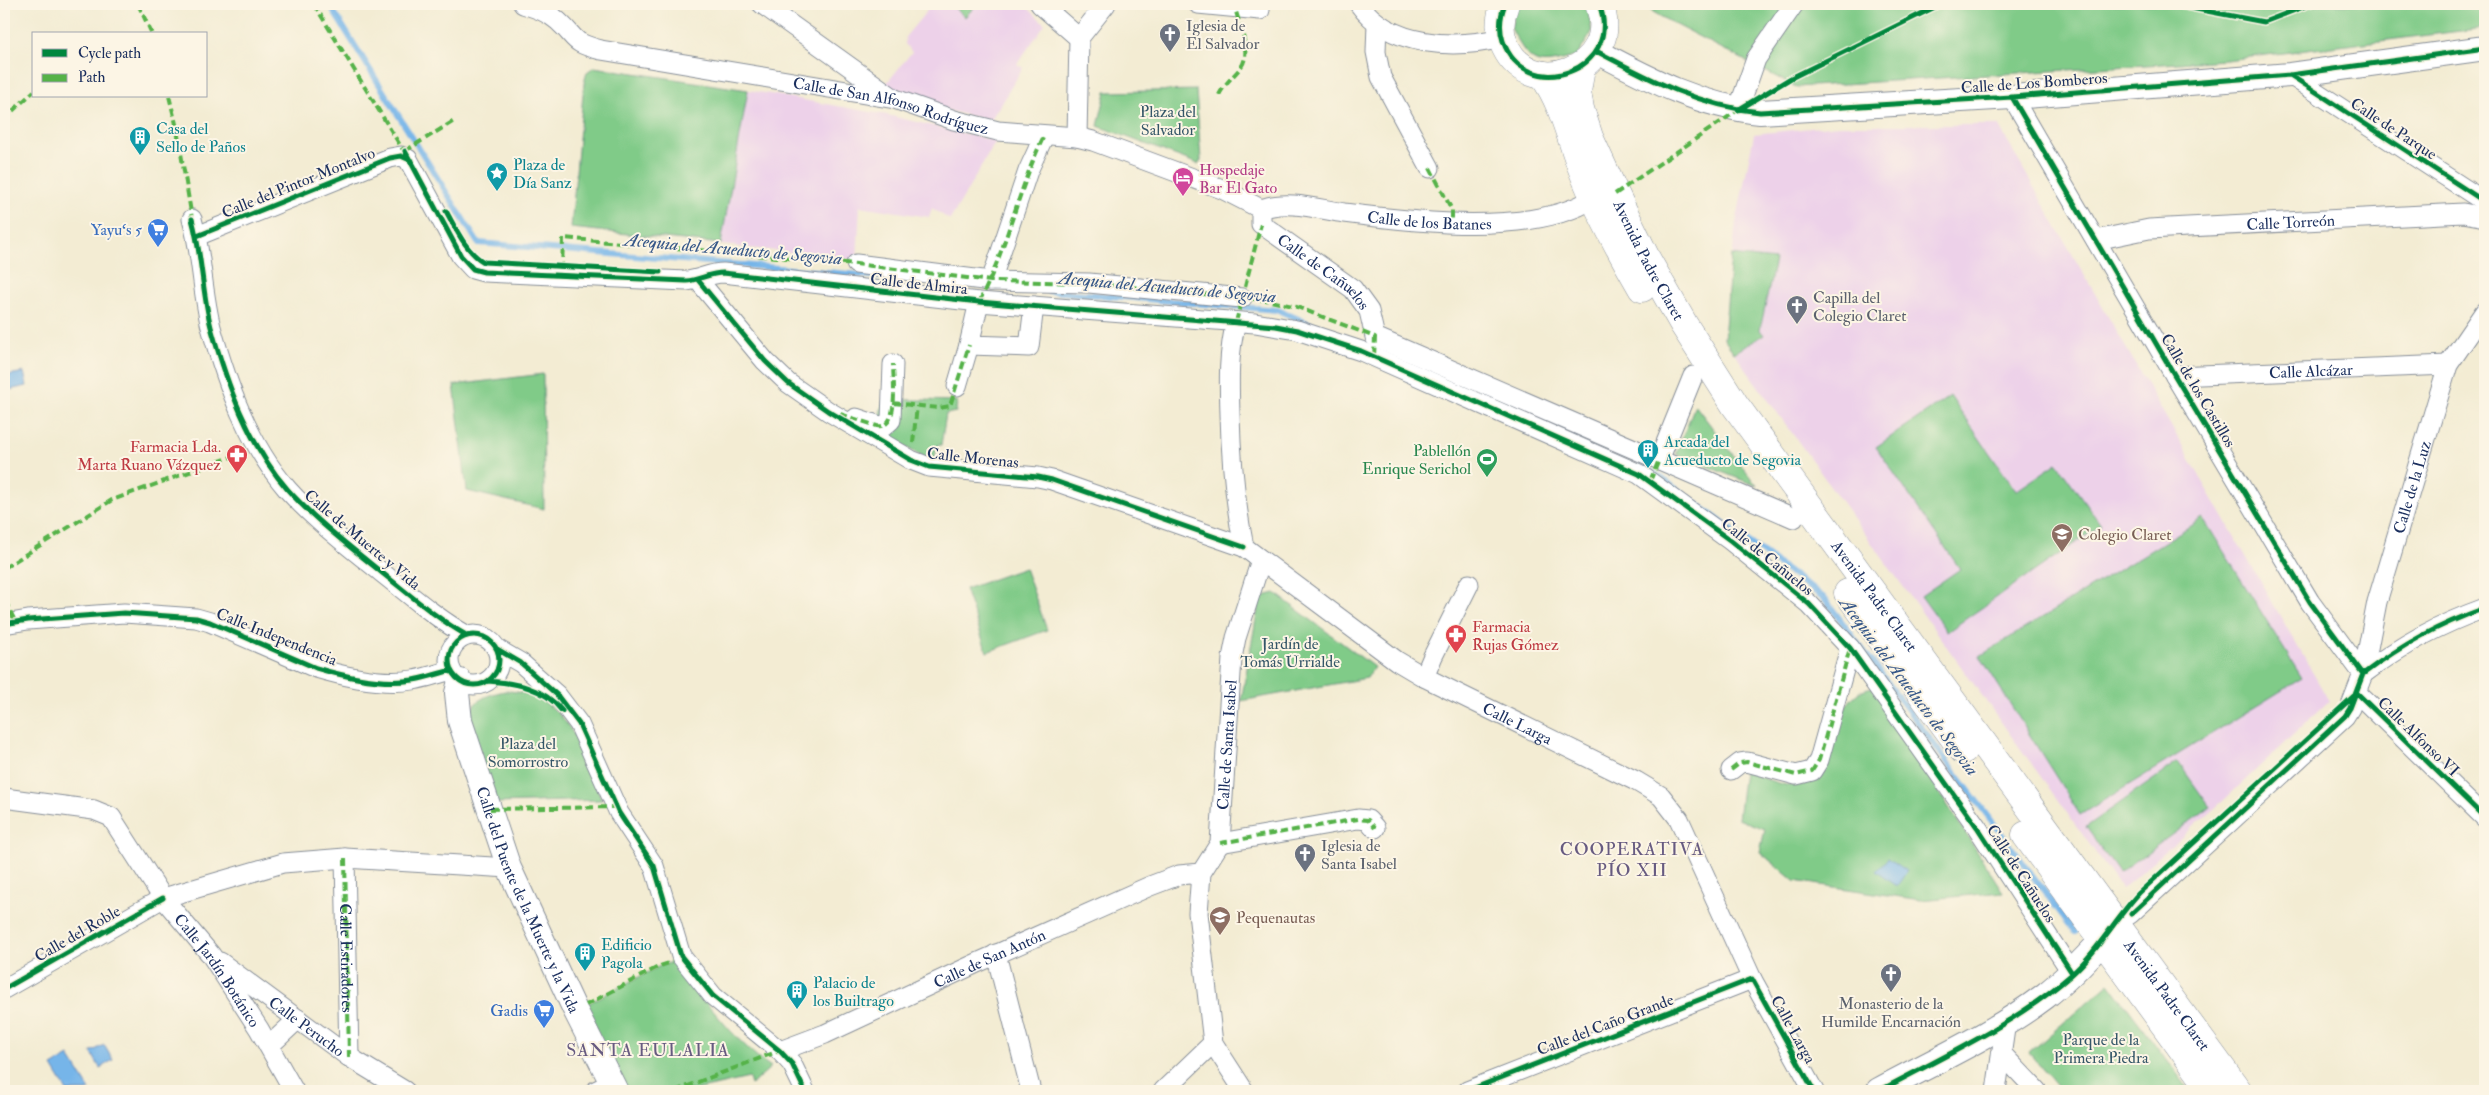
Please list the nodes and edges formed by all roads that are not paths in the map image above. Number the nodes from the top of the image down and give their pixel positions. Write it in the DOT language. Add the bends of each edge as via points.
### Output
graph roads {
  1 [pos="523,4"];
  2 [pos="762,4"];
  3 [pos="1040,4"];
  4 [pos="1106,4"];
  5 [pos="1198,4"];
  6 [pos="1359,4"];
  7 [pos="1599,4"];
  8 [pos="1794,4"];
  9 [pos="1260,10"];
  10 [pos="1500,15"];
  11 [pos="1377,23"];
  12 [pos="1079,38"];
  13 [pos="2485,48"];
  14 [pos="1589,59"];
  15 [pos="1543,75"];
  16 [pos="2290,75"];
  17 [pos="2012,97"];
  18 [pos="895,99"];
  19 [pos="1738,110"];
  20 [pos="1044,136"];
  21 [pos="1077,137"];
  22 [pos="1430,168"];
  23 [pos="2465,189"];
  24 [pos="1594,198"];
  25 [pos="2485,202"];
  26 [pos="1261,208"];
  27 [pos="2463,213"];
  28 [pos="2485,217"];
  29 [pos="194,227"];
  30 [pos="2096,240"];
  31 [pos="856,264"];
  32 [pos="473,269"];
  33 [pos="698,280"];
  34 [pos="991,281"];
  35 [pos="1242,298"];
  36 [pos="979,302"];
  37 [pos="1034,306"];
  38 [pos="2485,311"];
  39 [pos="1236,322"];
  40 [pos="969,344"];
  41 [pos="1361,351"];
  42 [pos="892,364"];
  43 [pos="2448,365"];
  44 [pos="1693,376"];
  45 [pos="2175,376"];
  46 [pos="956,386"];
  47 [pos="828,411"];
  48 [pos="1659,460"];
  49 [pos="1794,518"];
  50 [pos="1244,547"];
  51 [pos="1261,560"];
  52 [pos="1469,584"];
  53 [pos="2485,608"];
  54 [pos="4,624"];
  55 [pos="466,635"];
  56 [pos="1850,648"];
  57 [pos="497,649"];
  58 [pos="2363,674"];
  59 [pos="455,676"];
  60 [pos="1424,677"];
  61 [pos="2357,692"];
  62 [pos="1731,770"];
  63 [pos="4,798"];
  64 [pos="2485,818"];
  65 [pos="1375,828"];
  66 [pos="1220,843"];
  67 [pos="345,858"];
  68 [pos="509,868"];
  69 [pos="1201,874"];
  70 [pos="163,898"];
  71 [pos="2113,928"];
  72 [pos="996,954"];
  73 [pos="211,956"];
  74 [pos="2072,973"];
  75 [pos="1752,980"];
  76 [pos="4,989"];
  77 [pos="298,1019"];
  78 [pos="2006,1022"];
  79 [pos="1213,1043"];
  80 [pos="269,1046"];
  81 [pos="780,1051"];
  82 [pos="2002,1054"];
  83 [pos="350,1057"];
  84 [pos="608,1089"];
  85 [pos="293,1091"];
  86 [pos="405,1091"];
  87 [pos="805,1091"];
  88 [pos="1032,1091"];
  89 [pos="1162,1091"];
  90 [pos="1244,1091"];
  91 [pos="1467,1091"];
  92 [pos="1814,1091"];
  93 [pos="1879,1091"];
  94 [pos="1996,1091"];
  95 [pos="2038,1091"];
  96 [pos="2213,1091"];
  97 [pos="2238,1091"];
  1 -- 18 [label="street, Calle de San Alfonso Rodríguez" via="558,21 579,44 601,50"];
  2 -- 18 [label="street"];
  3 -- 12 [label="street"];
  4 -- 12 [label="street"];
  5 -- 9 [label="street"];
  6 -- 11 [label="street"];
  7 -- 14 [label="main road, Avenida Padre Claret" via="1603,31"];
  8 -- 19 [label="street" via="1756,59"];
  10 -- 11 [label="street" via="1465,45 1441,44 1399,34"];
  10 -- 15 [label="main road" via="1509,54 1519,64"];
  11 -- 22 [label="street" via="1376,59 1381,77"];
  12 -- 21 [label="street"];
  13 -- 16 [label="street, Calle de Los Bomberos"];
  14 -- 15 [label="main road" via="1565,74"];
  14 -- 19 [label="street, Calle de Los Bomberos" via="1693,98"];
  14 -- 71 [label="main road, Avenida Padre Claret" via="1577,92 1590,137 1647,260 1695,344 1741,413"];
  15 -- 24 [label="main road, Avenida Padre Claret" via="1560,100"];
  16 -- 17 [label="street, Calle de Los Bomberos"];
  16 -- 23 [label="street, Calle de Parque"];
  17 -- 19 [label="street, Calle de Los Bomberos" via="1760,112"];
  17 -- 30 [label="street, Calle de los Castillos"];
  18 -- 20 [label="street, Calle de San Alfonso Rodríguez" via="954,120 998,131"];
  20 -- 21 [label="street, Calle de San Alfonso Rodríguez"];
  20 -- 34 [label="street" via="1028,171"];
  21 -- 26 [label="street, Calle de San Alfonso Rodríguez" via="1222,189"];
  23 -- 25 [label="street, Calle de Parque"];
  23 -- 27 [label="street"];
  24 -- 26 [label="street, Calle de los Batanes" via="1546,217 1490,222 1417,221 1283,204"];
  24 -- 44 [label="main road, Avenida Padre Claret"];
  26 -- 48 [label="street, Calle de Cañuelos" via="1261,224 1354,289 1369,311 1375,337"];
  27 -- 28 [label="street, Calle Torreón"];
  27 -- 30 [label="street, Calle Torreón" via="2149,229"];
  29 -- 32 [label="street, Calle del Pintor Montalvo" via="401,156 408,159 460,256"];
  29 -- 55 [label="street, Calle de Muerte y Vida" via="211,326 234,399 258,448 288,490 304,506 367,561 444,622"];
  30 -- 45 [label="street, Calle de los Castillos"];
  31 -- 34 [label="street, Calle de Almira"];
  32 -- 33 [label="street, Calle de Almira"];
  33 -- 36 [label="street, Calle de Almira" via="723,273"];
  33 -- 47 [label="street, Calle Morenas" via="770,366 798,392"];
  34 -- 35 [label="street, Calle de Almira" via="1089,284"];
  36 -- 37 [label="street, Calle de Almira"];
  36 -- 40 [label="street"];
  37 -- 39 [label="street, Calle de Almira"];
  37 -- 40 [label="street" via="1029,347"];
  38 -- 43 [label="street, Calle de la Luz"];
  39 -- 41 [label="street, Calle de Almira" via="1297,330"];
  39 -- 50 [label="street" via="1229,372 1231,454 1236,510"];
  40 -- 46 [label="street"];
  41 -- 56 [label="street, Calle de Cañuelos" via="1650,481 1809,604"];
  42 -- 47 [label="street" via="892,412 885,426"];
  43 -- 45 [label="street, Calle Alcázar"];
  43 -- 58 [label="street, Calle de la Luz" via="2378,602"];
  44 -- 48 [label="street"];
  44 -- 49 [label="main road, Avenida Padre Claret"];
  45 -- 58 [label="street, Calle de los Castillos" via="2310,602"];
  47 -- 50 [label="street, Calle Morenas" via="922,465 1038,476"];
  48 -- 49 [label="street, Calle de Cañuelos"];
  49 -- 71 [label="main road, Avenida Padre Claret"];
  50 -- 51 [label="street, Calle Larga"];
  51 -- 60 [label="street, Calle Larga" via="1397,661"];
  51 -- 66 [label="street, Calle de Santa Isabel" via="1232,658"];
  52 -- 60 [label="street"];
  53 -- 58 [label="street" via="2410,640"];
  54 -- 59 [label="street, Calle Independencia" via="124,613 176,615 210,622 332,673 369,679"];
  55 -- 57 [label="street" via="481,635"];
  55 -- 59 [label="street" via="450,649 448,663"];
  56 -- 62 [label="street" via="1819,760 1812,771 1796,775 1747,762"];
  56 -- 74 [label="street, Calle de Cañuelos" via="1977,826"];
  57 -- 59 [label="street" via="499,664 488,681 474,685"];
  57 -- 81 [label="street" via="521,663 557,695 579,724 616,807 654,866 681,956 713,996"];
  58 -- 61 [label="street"];
  59 -- 68 [label="street, Calle del Puente de la Muerte y la Vida" via="460,721"];
  60 -- 75 [label="street, Calle Larga" via="1661,796 1686,832"];
  61 -- 64 [label="street, Calle Alfonso VI"];
  61 -- 71 [label="street" via="2345,716"];
  63 -- 70 [label="street, Calle Jardín Botánico" via="107,814"];
  65 -- 66 [label="street" via="1368,820 1358,819"];
  66 -- 69 [label="street, Calle de Santa Isabel"];
  67 -- 68 [label="street, Calle del Roble"];
  67 -- 70 [label="street, Calle del Roble" via="283,863"];
  67 -- 83 [label="street, Calle Estiradores"];
  68 -- 84 [label="street, Calle del Puente de la Muerte y la Vida"];
  69 -- 72 [label="street, Calle de San Antón" via="1167,879"];
  69 -- 79 [label="street, Calle de Santa Isabel" via="1198,913"];
  70 -- 73 [label="street, Calle Jardín Botánico"];
  70 -- 76 [label="street, Calle del Roble"];
  71 -- 74 [label="main road"];
  71 -- 96 [label="main road, Avenida Padre Claret"];
  71 -- 97 [label="main road, Avenida Padre Claret"];
  72 -- 81 [label="street, Calle de San Antón" via="825,1034"];
  72 -- 88 [label="street"];
  73 -- 77 [label="street, Calle Perucho"];
  73 -- 80 [label="street, Calle Jardín Botánico"];
  74 -- 78 [label="main road"];
  75 -- 91 [label="street, Calle del Caño Grande"];
  75 -- 92 [label="street, Calle Larga"];
  77 -- 80 [label="street, Calle Jardín Botánico"];
  77 -- 83 [label="street, Calle Perucho"];
  78 -- 82 [label="street"];
  78 -- 93 [label="main road"];
  79 -- 89 [label="street"];
  79 -- 90 [label="street, Calle de Santa Isabel"];
  80 -- 85 [label="street, Calle Jardín Botánico"];
  81 -- 87 [label="street" via="792,1064"];
  82 -- 94 [label="street"];
  82 -- 95 [label="street"];
  83 -- 86 [label="street, Calle Perucho"];
}
